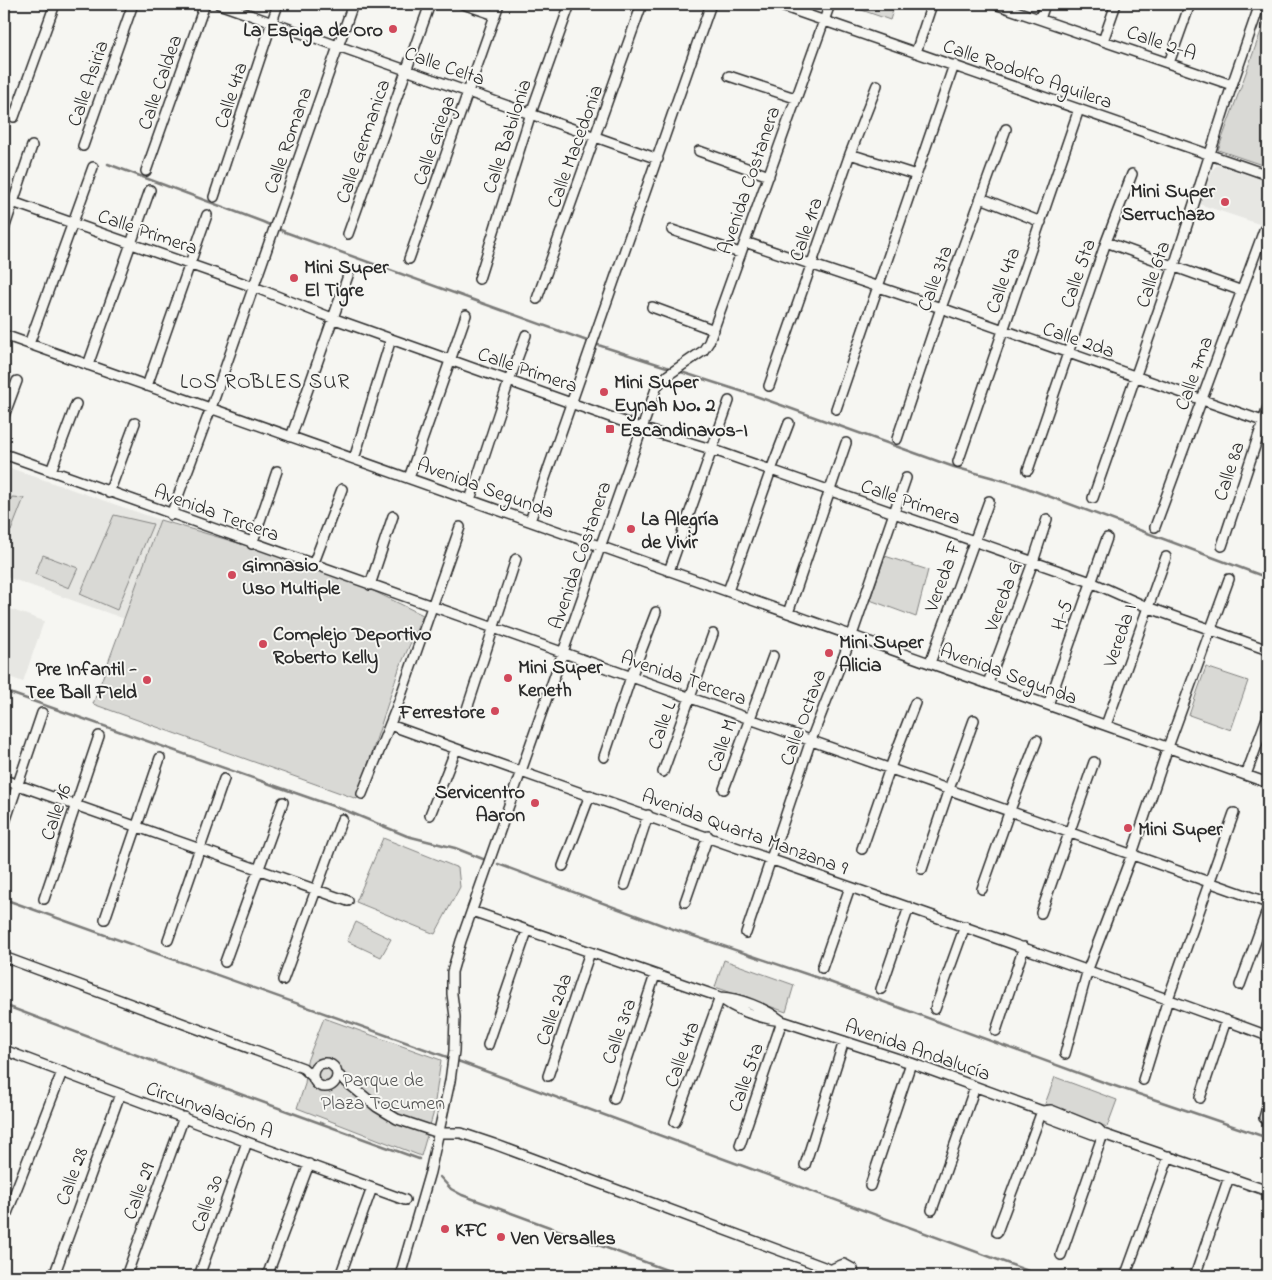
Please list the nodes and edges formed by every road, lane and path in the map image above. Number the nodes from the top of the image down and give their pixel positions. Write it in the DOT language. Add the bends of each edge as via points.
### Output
graph roads {
  1 [pos="55,4"];
  2 [pos="133,4"];
  3 [pos="205,4"];
  4 [pos="220,4"];
  5 [pos="278,4"];
  6 [pos="353,4"];
  7 [pos="430,4"];
  8 [pos="463,4"];
  9 [pos="499,4"];
  10 [pos="570,4"];
  11 [pos="642,4"];
  12 [pos="712,4"];
  13 [pos="776,4"];
  14 [pos="830,4"];
  15 [pos="932,4"];
  16 [pos="996,4"];
  17 [pos="1045,4"];
  18 [pos="1116,4"];
  19 [pos="1190,4"];
  20 [pos="1260,4"];
  21 [pos="495,15"];
  22 [pos="1040,19"];
  23 [pos="824,20"];
  24 [pos="272,22"];
  25 [pos="1103,40"];
  26 [pos="339,45"];
  27 [pos="916,52"];
  28 [pos="1169,63"];
  29 [pos="954,65"];
  30 [pos="405,70"];
  31 [pos="729,76"];
  32 [pos="877,85"];
  33 [pos="1232,85"];
  34 [pos="468,92"];
  35 [pos="795,98"];
  36 [pos="1079,109"];
  37 [pos="531,113"];
  38 [pos="14,117"];
  39 [pos="1006,129"];
  40 [pos="596,136"];
  41 [pos="32,146"];
  42 [pos="83,146"];
  43 [pos="699,151"];
  44 [pos="850,154"];
  45 [pos="1209,154"];
  46 [pos="658,159"];
  47 [pos="93,167"];
  48 [pos="146,171"];
  49 [pos="1132,174"];
  50 [pos="1268,174"];
  51 [pos="916,175"];
  52 [pos="769,176"];
  53 [pos="150,190"];
  54 [pos="214,197"];
  55 [pos="981,198"];
  56 [pos="4,199"];
  57 [pos="13,202"];
  58 [pos="207,215"];
  59 [pos="1041,222"];
  60 [pos="72,223"];
  61 [pos="4,229"];
  62 [pos="672,230"];
  63 [pos="1264,230"];
  64 [pos="348,234"];
  65 [pos="744,242"];
  66 [pos="1106,242"];
  67 [pos="130,244"];
  68 [pos="740,253"];
  69 [pos="410,259"];
  70 [pos="189,264"];
  71 [pos="811,265"];
  72 [pos="1174,266"];
  73 [pos="350,270"];
  74 [pos="479,280"];
  75 [pos="254,287"];
  76 [pos="878,287"];
  77 [pos="1242,290"];
  78 [pos="537,299"];
  79 [pos="652,307"];
  80 [pos="941,308"];
  81 [pos="466,316"];
  82 [pos="332,318"];
  83 [pos="714,330"];
  84 [pos="1004,331"];
  85 [pos="4,335"];
  86 [pos="526,335"];
  87 [pos="391,339"];
  88 [pos="29,344"];
  89 [pos="1068,354"];
  90 [pos="449,360"];
  91 [pos="88,365"];
  92 [pos="1135,376"];
  93 [pos="17,381"];
  94 [pos="509,382"];
  95 [pos="146,386"];
  96 [pos="769,386"];
  97 [pos="1202,400"];
  98 [pos="729,401"];
  99 [pos="572,403"];
  100 [pos="76,404"];
  101 [pos="1268,407"];
  102 [pos="211,408"];
  103 [pos="836,409"];
  104 [pos="4,416"];
  105 [pos="1266,422"];
  106 [pos="135,423"];
  107 [pos="789,423"];
  108 [pos="641,428"];
  109 [pos="291,437"];
  110 [pos="897,439"];
  111 [pos="846,443"];
  112 [pos="711,448"];
  113 [pos="4,454"];
  114 [pos="354,459"];
  115 [pos="958,462"];
  116 [pos="771,470"];
  117 [pos="1028,470"];
  118 [pos="51,471"];
  119 [pos="277,472"];
  120 [pos="409,478"];
  121 [pos="906,478"];
  122 [pos="342,489"];
  123 [pos="830,490"];
  124 [pos="109,493"];
  125 [pos="1093,498"];
  126 [pos="470,500"];
  127 [pos="989,501"];
  128 [pos="895,514"];
  129 [pos="171,515"];
  130 [pos="393,516"];
  131 [pos="1047,519"];
  132 [pos="530,521"];
  133 [pos="460,526"];
  134 [pos="1156,527"];
  135 [pos="1107,538"];
  136 [pos="973,541"];
  137 [pos="252,544"];
  138 [pos="600,546"];
  139 [pos="1222,546"];
  140 [pos="1166,558"];
  141 [pos="516,559"];
  142 [pos="1033,562"];
  143 [pos="313,565"];
  144 [pos="670,571"];
  145 [pos="1229,579"];
  146 [pos="1091,582"];
  147 [pos="370,585"];
  148 [pos="728,591"];
  149 [pos="432,607"];
  150 [pos="1147,607"];
  151 [pos="656,612"];
  152 [pos="788,613"];
  153 [pos="494,629"];
  154 [pos="1210,629"];
  155 [pos="713,634"];
  156 [pos="852,635"];
  157 [pos="1268,650"];
  158 [pos="563,653"];
  159 [pos="773,656"];
  160 [pos="930,663"];
  161 [pos="631,677"];
  162 [pos="988,683"];
  163 [pos="689,698"];
  164 [pos="915,703"];
  165 [pos="1048,705"];
  166 [pos="467,709"];
  167 [pos="42,712"];
  168 [pos="1268,715"];
  169 [pos="749,718"];
  170 [pos="974,720"];
  171 [pos="390,724"];
  172 [pos="1106,725"];
  173 [pos="99,736"];
  174 [pos="811,740"];
  175 [pos="1037,740"];
  176 [pos="1168,747"];
  177 [pos="456,749"];
  178 [pos="604,756"];
  179 [pos="160,758"];
  180 [pos="1094,762"];
  181 [pos="890,768"];
  182 [pos="522,771"];
  183 [pos="663,772"];
  184 [pos="1246,775"];
  185 [pos="224,779"];
  186 [pos="4,780"];
  187 [pos="1268,783"];
  188 [pos="17,785"];
  189 [pos="724,789"];
  190 [pos="949,789"];
  191 [pos="362,794"];
  192 [pos="590,795"];
  193 [pos="283,802"];
  194 [pos="75,805"];
  195 [pos="1010,810"];
  196 [pos="1234,813"];
  197 [pos="430,815"];
  198 [pos="648,815"];
  199 [pos="342,819"];
  200 [pos="4,825"];
  201 [pos="137,827"];
  202 [pos="1070,832"];
  203 [pos="708,836"];
  204 [pos="200,849"];
  205 [pos="862,849"];
  206 [pos="1132,854"];
  207 [pos="771,858"];
  208 [pos="562,866"];
  209 [pos="260,869"];
  210 [pos="922,870"];
  211 [pos="1209,881"];
  212 [pos="625,885"];
  213 [pos="850,887"];
  214 [pos="982,889"];
  215 [pos="316,890"];
  216 [pos="44,899"];
  217 [pos="348,901"];
  218 [pos="685,902"];
  219 [pos="1268,902"];
  220 [pos="909,907"];
  221 [pos="1268,908"];
  222 [pos="472,911"];
  223 [pos="1041,914"];
  224 [pos="105,919"];
  225 [pos="965,926"];
  226 [pos="527,931"];
  227 [pos="746,933"];
  228 [pos="168,940"];
  229 [pos="1024,947"];
  230 [pos="590,952"];
  231 [pos="4,957"];
  232 [pos="225,962"];
  233 [pos="822,968"];
  234 [pos="1088,969"];
  235 [pos="655,975"];
  236 [pos="283,980"];
  237 [pos="1240,984"];
  238 [pos="881,989"];
  239 [pos="720,997"];
  240 [pos="1168,999"];
  241 [pos="935,1009"];
  242 [pos="1226,1020"];
  243 [pos="782,1021"];
  244 [pos="996,1032"];
  245 [pos="1268,1036"];
  246 [pos="844,1041"];
  247 [pos="488,1045"];
  248 [pos="4,1050"];
  249 [pos="1065,1054"];
  250 [pos="911,1064"];
  251 [pos="316,1066"];
  252 [pos="303,1068"];
  253 [pos="62,1072"];
  254 [pos="548,1076"];
  255 [pos="313,1077"];
  256 [pos="336,1078"];
  257 [pos="1143,1080"];
  258 [pos="975,1087"];
  259 [pos="120,1094"];
  260 [pos="1200,1098"];
  261 [pos="614,1099"];
  262 [pos="1268,1103"];
  263 [pos="1042,1111"];
  264 [pos="184,1117"];
  265 [pos="1264,1118"];
  266 [pos="675,1122"];
  267 [pos="439,1133"];
  268 [pos="1103,1134"];
  269 [pos="247,1142"];
  270 [pos="740,1145"];
  271 [pos="1169,1156"];
  272 [pos="309,1164"];
  273 [pos="805,1165"];
  274 [pos="1229,1177"];
  275 [pos="870,1186"];
  276 [pos="372,1188"];
  277 [pos="1268,1191"];
  278 [pos="405,1200"];
  279 [pos="932,1210"];
  280 [pos="4,1221"];
  281 [pos="997,1232"];
  282 [pos="1061,1256"];
  283 [pos="56,1270"];
  284 [pos="831,1273"];
  285 [pos="1126,1274"];
  286 [pos="126,1276"];
  287 [pos="199,1276"];
  288 [pos="267,1276"];
  289 [pos="340,1276"];
  290 [pos="400,1276"];
  291 [pos="854,1276"];
  292 [pos="1195,1276"];
  1 -- 38 [label="street"];
  2 -- 42 [label="street, Calle Asiria"];
  3 -- 48 [label="street, Calle Caldea"];
  4 -- 24 [label="street, Calle Celta"];
  5 -- 24 [label="street, Calle 4ta"];
  6 -- 26 [label="street, Calle Romana"];
  7 -- 30 [label="street, Calle Germanica"];
  8 -- 21 [label="street"];
  9 -- 21 [label="street, Calle Griega"];
  10 -- 37 [label="street, Calle Babilonia"];
  11 -- 40 [label="street, Calle Macedonia"];
  12 -- 46 [label="street"];
  13 -- 23 [label="street, Calle Rodolfo Aguilera"];
  14 -- 23 [label="street, Avenida Costanera"];
  15 -- 27 [label="street"];
  16 -- 22 [label="street, Calle 2-A"];
  17 -- 22 [label="street"];
  18 -- 25 [label="street"];
  19 -- 28 [label="street"];
  20 -- 33 [label="street, Calle 6ta"];
  21 -- 34 [label="street, Calle Griega"];
  22 -- 25 [label="street, Calle 2-A"];
  23 -- 27 [label="street, Calle Rodolfo Aguilera"];
  23 -- 35 [label="street, Avenida Costanera"];
  24 -- 26 [label="street, Calle Celta"];
  24 -- 54 [label="street, Calle 4ta"];
  25 -- 28 [label="street, Calle 2-A"];
  26 -- 30 [label="street, Calle Celta"];
  26 -- 75 [label="street, Calle Romana"];
  27 -- 29 [label="street, Calle Rodolfo Aguilera"];
  28 -- 33 [label="street, Calle 2-A"];
  29 -- 36 [label="street, Calle Rodolfo Aguilera"];
  29 -- 51 [label="street"];
  30 -- 34 [label="street, Calle Celta"];
  30 -- 64 [label="street, Calle Germanica"];
  31 -- 35 [label="street"];
  32 -- 44 [label="street, Calle 1ra"];
  33 -- 45 [label="street, Calle 6ta"];
  34 -- 37 [label="street, Calle Celta"];
  34 -- 69 [label="street, Calle Griega"];
  35 -- 52 [label="street, Avenida Costanera"];
  36 -- 45 [label="street, Calle Rodolfo Aguilera"];
  36 -- 59 [label="street, Calle 4ta"];
  37 -- 40 [label="street, Calle Celta"];
  37 -- 74 [label="street, Calle Babilonia"];
  39 -- 55 [label="street, Calle 3ta"];
  40 -- 46 [label="street, Calle Celta"];
  40 -- 78 [label="street, Calle Macedonia"];
  41 -- 57 [label="street"];
  43 -- 52 [label="street"];
  44 -- 51 [label="street"];
  44 -- 71 [label="street, Calle 1ra"];
  45 -- 50 [label="street, Calle Rodolfo Aguilera"];
  45 -- 72 [label="street, Calle 6ta"];
  46 -- 99 [label="street"];
  47 -- 60 [label="street"];
  49 -- 66 [label="street, Calle 5ta"];
  51 -- 76 [label="street"];
  52 -- 65 [label="street, Avenida Costanera"];
  53 -- 67 [label="street"];
  55 -- 59 [label="street"];
  55 -- 80 [label="street, Calle 3ta"];
  56 -- 57 [label="street, Calle Primera"];
  57 -- 60 [label="street, Calle Primera"];
  57 -- 61 [label="street"];
  58 -- 70 [label="street"];
  59 -- 84 [label="street, Calle 4ta"];
  60 -- 67 [label="street, Calle Primera"];
  60 -- 88 [label="street"];
  62 -- 68 [label="street"];
  63 -- 77 [label="street, Calle 7ma"];
  65 -- 68 [label="street, Avenida Costanera"];
  65 -- 71 [label="street, Calle 2da"];
  66 -- 72 [label="street"];
  66 -- 89 [label="street, Calle 5ta"];
  67 -- 70 [label="street, Calle Primera"];
  67 -- 91 [label="street"];
  68 -- 83 [label="street, Avenida Costanera"];
  70 -- 75 [label="street, Calle Primera"];
  70 -- 95 [label="street"];
  71 -- 76 [label="street, Calle 2da"];
  71 -- 96 [label="street, Calle 1ra"];
  72 -- 77 [label="street"];
  72 -- 92 [label="street, Calle 6ta"];
  73 -- 82 [label="street"];
  75 -- 82 [label="street, Calle Primera"];
  75 -- 102 [label="street, Calle Romana"];
  76 -- 80 [label="street, Calle 2da"];
  76 -- 103 [label="street"];
  77 -- 97 [label="street, Calle 7ma"];
  79 -- 83 [label="street"];
  80 -- 84 [label="street, Calle 2da"];
  80 -- 110 [label="street, Calle 3ta"];
  81 -- 90 [label="street"];
  82 -- 87 [label="street, Calle Primera"];
  82 -- 109 [label="street"];
  83 -- 108 [label="street, Avenida Costanera" via="703,351 657,386"];
  84 -- 89 [label="street, Calle 2da"];
  84 -- 115 [label="street, Calle 4ta"];
  85 -- 88 [label="street, Avenida Segunda"];
  86 -- 94 [label="street"];
  87 -- 90 [label="street, Calle Primera"];
  87 -- 114 [label="street"];
  88 -- 91 [label="street, Avenida Segunda"];
  89 -- 92 [label="street, Calle 2da"];
  89 -- 117 [label="street, Calle 5ta"];
  90 -- 94 [label="street, Calle Primera"];
  90 -- 120 [label="street"];
  91 -- 95 [label="street, Avenida Segunda"];
  92 -- 97 [label="street, Calle 2da"];
  92 -- 125 [label="street, Calle 6ta"];
  93 -- 104 [label="street"];
  94 -- 99 [label="street, Calle Primera"];
  94 -- 126 [label="street"];
  95 -- 102 [label="street, Avenida Segunda"];
  97 -- 105 [label="street, Calle 2da"];
  97 -- 134 [label="street, Calle 7ma"];
  98 -- 112 [label="street"];
  99 -- 108 [label="street, Calle Primera"];
  99 -- 132 [label="street"];
  100 -- 118 [label="street"];
  101 -- 105 [label="street, Calle 8a"];
  102 -- 109 [label="street, Avenida Segunda"];
  102 -- 129 [label="street, Calle Romana"];
  105 -- 139 [label="street, Calle 8a"];
  106 -- 124 [label="street"];
  107 -- 116 [label="street"];
  108 -- 112 [label="street, Calle Primera"];
  108 -- 138 [label="street, Avenida Costanera"];
  109 -- 114 [label="street, Avenida Segunda"];
  111 -- 123 [label="street"];
  112 -- 116 [label="street, Calle Primera"];
  112 -- 144 [label="street"];
  113 -- 118 [label="street, Avenida Tercera"];
  114 -- 120 [label="street, Avenida Segunda"];
  116 -- 123 [label="street, Calle Primera"];
  116 -- 148 [label="street"];
  118 -- 124 [label="street, Avenida Tercera"];
  119 -- 137 [label="street"];
  120 -- 126 [label="street, Avenida Segunda"];
  121 -- 128 [label="street, Calle Octava"];
  122 -- 143 [label="street"];
  123 -- 128 [label="street, Calle Primera"];
  123 -- 152 [label="street"];
  124 -- 129 [label="street, Avenida Tercera"];
  126 -- 132 [label="street, Avenida Segunda"];
  127 -- 136 [label="street, Vereda F"];
  128 -- 136 [label="street, Calle Primera"];
  128 -- 156 [label="street, Calle Octava"];
  129 -- 137 [label="street, Avenida Tercera"];
  130 -- 147 [label="street"];
  131 -- 142 [label="street, Vereda G"];
  132 -- 138 [label="street, Avenida Segunda"];
  133 -- 149 [label="street"];
  135 -- 146 [label="street, H-5"];
  136 -- 142 [label="street, Calle Primera"];
  136 -- 160 [label="street, Vereda F"];
  137 -- 143 [label="street, Avenida Tercera"];
  138 -- 144 [label="street, Avenida Segunda"];
  138 -- 158 [label="street, Avenida Costanera"];
  140 -- 150 [label="street, Vereda I"];
  141 -- 153 [label="street"];
  142 -- 146 [label="street, Calle Primera"];
  142 -- 162 [label="street, Vereda G"];
  143 -- 147 [label="street, Avenida Tercera"];
  144 -- 148 [label="street, Avenida Segunda"];
  145 -- 154 [label="street"];
  146 -- 150 [label="street, Calle Primera"];
  146 -- 165 [label="street, H-5"];
  147 -- 149 [label="street, Avenida Tercera"];
  148 -- 152 [label="street, Avenida Segunda"];
  149 -- 153 [label="street, Avenida Tercera"];
  149 -- 171 [label="street"];
  150 -- 154 [label="street, Calle Primera"];
  150 -- 172 [label="street, Vereda I"];
  151 -- 161 [label="street"];
  152 -- 156 [label="street, Avenida Segunda"];
  153 -- 158 [label="street, Avenida Tercera"];
  153 -- 166 [label="street"];
  154 -- 157 [label="street, Calle Primera"];
  154 -- 176 [label="street"];
  155 -- 163 [label="street, Calle L"];
  156 -- 160 [label="street, Avenida Segunda"];
  156 -- 174 [label="street, Calle Octava"];
  158 -- 161 [label="street, Avenida Tercera"];
  158 -- 182 [label="street, Avenida Costanera"];
  159 -- 169 [label="street, Calle M"];
  160 -- 162 [label="street, Avenida Segunda"];
  161 -- 163 [label="street, Avenida Tercera"];
  161 -- 178 [label="street"];
  162 -- 165 [label="street, Avenida Segunda"];
  163 -- 169 [label="street, Avenida Tercera"];
  163 -- 183 [label="street, Calle L"];
  164 -- 181 [label="street"];
  165 -- 172 [label="street, Avenida Segunda"];
  167 -- 188 [label="street"];
  168 -- 184 [label="street"];
  169 -- 174 [label="street, Avenida Tercera"];
  169 -- 189 [label="street, Calle M"];
  170 -- 190 [label="street"];
  171 -- 177 [label="street, Avenida Quarta Manzana 9"];
  171 -- 191 [label="street"];
  172 -- 176 [label="street, Avenida Segunda"];
  173 -- 194 [label="street, Calle 16"];
  174 -- 181 [label="street, Avenida Tercera"];
  174 -- 207 [label="street, Calle Octava"];
  175 -- 195 [label="street"];
  176 -- 184 [label="street, Avenida Segunda"];
  176 -- 206 [label="street"];
  177 -- 182 [label="street, Avenida Quarta Manzana 9"];
  177 -- 197 [label="street"];
  179 -- 201 [label="street"];
  180 -- 202 [label="street"];
  181 -- 190 [label="street, Avenida Tercera"];
  181 -- 205 [label="street"];
  182 -- 192 [label="street, Avenida Quarta Manzana 9"];
  182 -- 222 [label="street, Avenida Costanera"];
  184 -- 187 [label="street, Avenida Segunda"];
  185 -- 204 [label="street"];
  186 -- 188 [label="street"];
  188 -- 194 [label="street"];
  188 -- 200 [label="street"];
  190 -- 195 [label="street, Avenida Tercera"];
  190 -- 210 [label="street"];
  192 -- 198 [label="street, Avenida Quarta Manzana 9"];
  192 -- 208 [label="street"];
  193 -- 209 [label="street"];
  194 -- 201 [label="street"];
  194 -- 216 [label="street, Calle 16"];
  195 -- 202 [label="street, Avenida Tercera"];
  195 -- 214 [label="street"];
  196 -- 211 [label="street"];
  198 -- 203 [label="street, Avenida Quarta Manzana 9"];
  198 -- 212 [label="street"];
  199 -- 215 [label="street"];
  201 -- 204 [label="street"];
  201 -- 224 [label="street"];
  202 -- 206 [label="street, Avenida Tercera"];
  202 -- 223 [label="street"];
  203 -- 207 [label="street, Avenida Quarta Manzana 9"];
  203 -- 218 [label="street"];
  204 -- 209 [label="street"];
  204 -- 228 [label="street"];
  206 -- 211 [label="street, Avenida Tercera"];
  206 -- 234 [label="street"];
  207 -- 213 [label="street, Avenida Quarta Manzana 9"];
  207 -- 227 [label="street, Calle Octava"];
  209 -- 215 [label="street"];
  209 -- 232 [label="street"];
  211 -- 219 [label="street, Avenida Tercera"];
  211 -- 240 [label="street"];
  213 -- 220 [label="street, Avenida Quarta Manzana 9"];
  213 -- 233 [label="street"];
  215 -- 217 [label="street"];
  215 -- 236 [label="street"];
  220 -- 225 [label="street, Avenida Quarta Manzana 9"];
  220 -- 238 [label="street"];
  221 -- 237 [label="street"];
  222 -- 226 [label="street, Avenida Andalucía"];
  222 -- 267 [label="street, Avenida Costanera" via="452,972 454,1051"];
  225 -- 229 [label="street, Avenida Quarta Manzana 9"];
  225 -- 241 [label="street"];
  226 -- 230 [label="street, Avenida Andalucía"];
  226 -- 247 [label="street"];
  229 -- 234 [label="street, Avenida Quarta Manzana 9"];
  229 -- 244 [label="street"];
  230 -- 235 [label="street, Avenida Andalucía"];
  230 -- 254 [label="street, Calle 2da"];
  231 -- 252 [label="street"];
  234 -- 240 [label="street, Avenida Quarta Manzana 9"];
  234 -- 249 [label="street"];
  235 -- 239 [label="street, Avenida Andalucía"];
  235 -- 261 [label="street, Calle 3ra"];
  239 -- 243 [label="street, Avenida Andalucía" via="732,998 772,1013"];
  239 -- 266 [label="street, Calle 4ta"];
  240 -- 242 [label="street, Avenida Quarta Manzana 9"];
  240 -- 257 [label="street"];
  242 -- 245 [label="street, Avenida Quarta Manzana 9"];
  242 -- 260 [label="street"];
  243 -- 246 [label="street, Avenida Andalucía"];
  243 -- 270 [label="street, Calle 5ta"];
  246 -- 250 [label="street, Avenida Andalucía"];
  246 -- 273 [label="street"];
  248 -- 253 [label="street, Circunvalación A"];
  250 -- 258 [label="street, Avenida Andalucía"];
  250 -- 275 [label="street"];
  251 -- 252 [label="street"];
  251 -- 255 [label="street"];
  251 -- 256 [label="street" via="327,1062 334,1066"];
  252 -- 255 [label="street"];
  253 -- 259 [label="street, Circunvalación A"];
  253 -- 280 [label="street"];
  255 -- 256 [label="street" via="324,1087"];
  256 -- 267 [label="street" via="386,1114"];
  258 -- 263 [label="street, Avenida Andalucía"];
  258 -- 279 [label="street"];
  259 -- 264 [label="street, Circunvalación A"];
  259 -- 283 [label="street, Calle 28"];
  262 -- 265 [label="street"];
  263 -- 268 [label="street, Avenida Andalucía" via="1047,1117 1095,1135"];
  263 -- 281 [label="street"];
  264 -- 269 [label="street, Circunvalación A"];
  264 -- 286 [label="street, Calle 29"];
  267 -- 284 [label="street" via="461,1132"];
  267 -- 290 [label="street, Avenida Costanera"];
  268 -- 271 [label="street, Avenida Andalucía"];
  268 -- 282 [label="street"];
  269 -- 272 [label="street, Circunvalación A"];
  269 -- 287 [label="street, Calle 30"];
  271 -- 274 [label="street, Avenida Andalucía"];
  271 -- 285 [label="street"];
  272 -- 276 [label="street, Circunvalación A"];
  272 -- 288 [label="street"];
  274 -- 277 [label="street, Avenida Andalucía"];
  274 -- 292 [label="street"];
  276 -- 278 [label="street, Circunvalación A"];
  276 -- 289 [label="street"];
  284 -- 291 [label="street" via="840,1264 847,1264 853,1269"];
}
